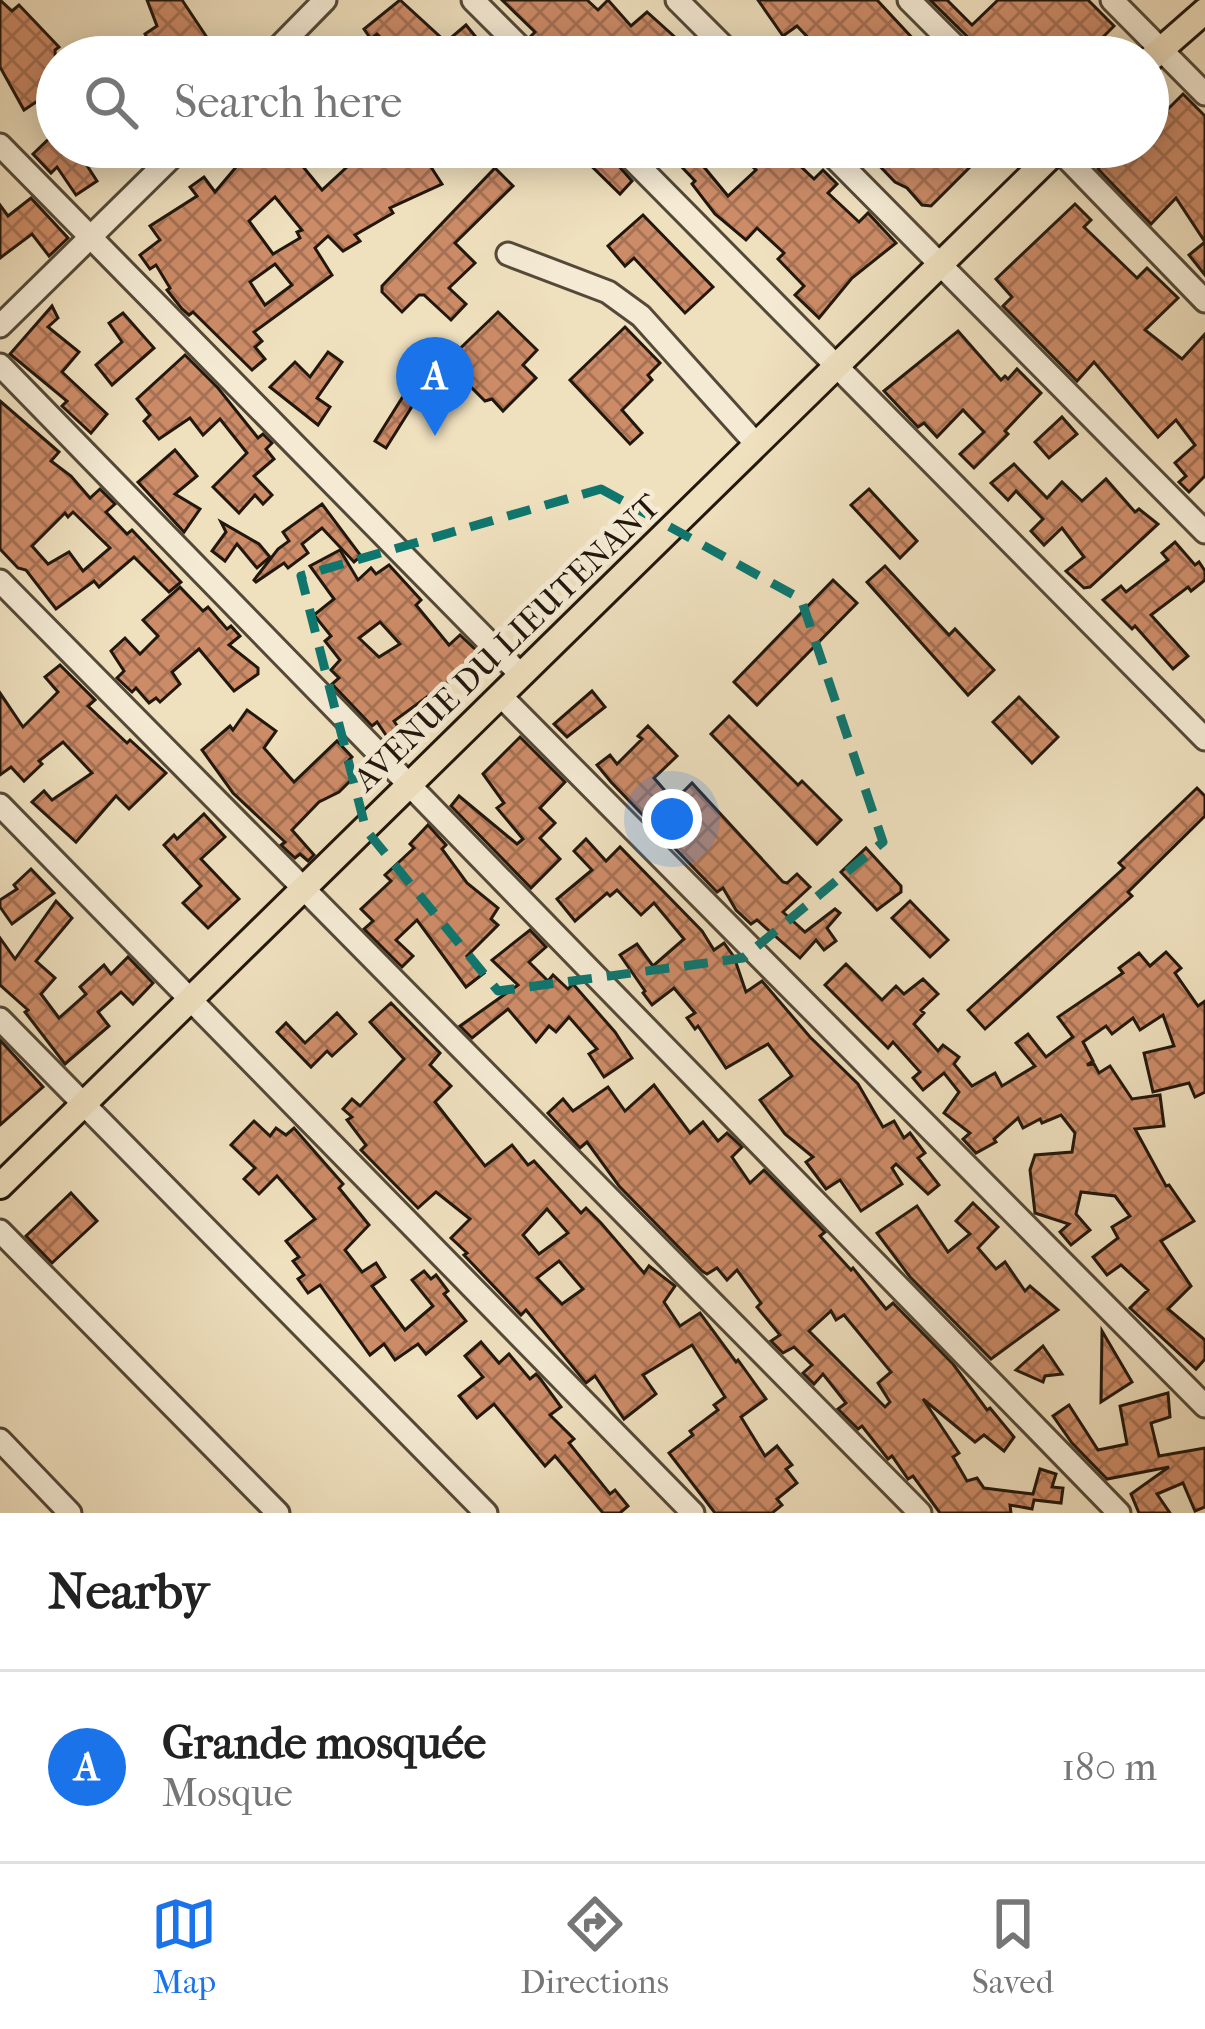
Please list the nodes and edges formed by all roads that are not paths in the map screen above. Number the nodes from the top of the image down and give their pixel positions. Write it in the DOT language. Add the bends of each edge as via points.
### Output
graph roads {
  1 [pos="325,0"];
  2 [pos="473,0"];
  3 [pos="677,0"];
  4 [pos="909,0"];
  5 [pos="1112,0"];
  6 [pos="1205,10"];
  7 [pos="290,36"];
  8 [pos="509,36"];
  9 [pos="713,36"];
  10 [pos="945,36"];
  11 [pos="1139,36"];
  12 [pos="1169,42"];
  13 [pos="1169,66"];
  14 [pos="1205,94"];
  15 [pos="0,145"];
  16 [pos="161,168"];
  17 [pos="641,168"];
  18 [pos="845,168"];
  19 [pos="1038,168"];
  20 [pos="1077,168"];
  21 [pos="92,239"];
  22 [pos="508,254"];
  23 [pos="941,264"];
  24 [pos="1205,302"];
  25 [pos="0,326"];
  26 [pos="0,365"];
  27 [pos="840,365"];
  28 [pos="757,445"];
  29 [pos="1205,532"];
  30 [pos="0,581"];
  31 [pos="520,674"];
  32 [pos="500,694"];
  33 [pos="1205,739"];
  34 [pos="408,782"];
  35 [pos="0,805"];
  36 [pos="302,890"];
  37 [pos="192,1000"];
  38 [pos="0,1019"];
  39 [pos="82,1104"];
  40 [pos="0,1186"];
  41 [pos="0,1232"];
  42 [pos="1205,1406"];
  43 [pos="0,1440"];
  44 [pos="70,1513"];
  45 [pos="278,1513"];
  46 [pos="486,1513"];
  47 [pos="693,1513"];
  48 [pos="920,1513"];
  49 [pos="1119,1513"];
  1 -- 7 [label="street"];
  2 -- 8 [label="street"];
  3 -- 9 [label="street"];
  4 -- 10 [label="street"];
  5 -- 11 [label="street"];
  6 -- 12 [label="main road"];
  13 -- 14 [label="street"];
  15 -- 21 [label="street"];
  16 -- 21 [label="street"];
  17 -- 27 [label="street"];
  18 -- 23 [label="street"];
  19 -- 23 [label="main road, AVENUE DU LIEUTENANT"];
  20 -- 24 [label="street"];
  21 -- 25 [label="street"];
  21 -- 31 [label="street"];
  22 -- 28 [label="street" via="608,292 641,316"];
  23 -- 27 [label="main road, AVENUE DU LIEUTENANT"];
  23 -- 29 [label="street"];
  26 -- 34 [label="street"];
  27 -- 28 [label="main road, AVENUE DU LIEUTENANT"];
  27 -- 33 [label="street"];
  28 -- 31 [label="main road, AVENUE DU LIEUTENANT"];
  30 -- 36 [label="street"];
  31 -- 32 [label="main road, AVENUE DU LIEUTENANT"];
  32 -- 34 [label="main road, AVENUE DU LIEUTENANT"];
  32 -- 42 [label="street"];
  34 -- 36 [label="main road, AVENUE DU LIEUTENANT"];
  34 -- 49 [label="street"];
  35 -- 37 [label="street"];
  36 -- 37 [label="main road, AVENUE DU LIEUTENANT"];
  36 -- 48 [label="street"];
  37 -- 39 [label="main road, AVENUE DU LIEUTENANT"];
  37 -- 47 [label="street"];
  38 -- 39 [label="street"];
  39 -- 40 [label="main road, AVENUE DU LIEUTENANT"];
  39 -- 46 [label="street"];
  41 -- 45 [label="street"];
  43 -- 44 [label="street"];
}
